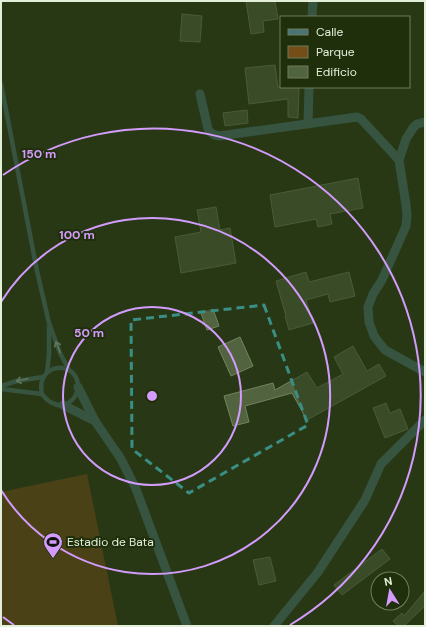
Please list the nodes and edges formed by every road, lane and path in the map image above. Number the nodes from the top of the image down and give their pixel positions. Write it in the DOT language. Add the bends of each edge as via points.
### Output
graph roads {
  1 [pos="313,1"];
  2 [pos="312,16"];
  3 [pos="1,84"];
  4 [pos="309,88"];
  5 [pos="200,94"];
  6 [pos="425,122"];
  7 [pos="308,124"];
  8 [pos="399,160"];
  9 [pos="49,323"];
  10 [pos="69,370"];
  11 [pos="47,372"];
  12 [pos="425,372"];
  13 [pos="43,377"];
  14 [pos="78,387"];
  15 [pos="1,388"];
  16 [pos="42,394"];
  17 [pos="63,405"];
  18 [pos="425,420"];
  19 [pos="95,421"];
  20 [pos="187,626"];
  21 [pos="274,626"];
  1 -- 2 [label="street"];
  3 -- 9 [label="lane"];
  4 -- 7 [label="street"];
  5 -- 7 [label="street" via="208,129 214,135"];
  6 -- 8 [label="street" via="413,128 406,139"];
  7 -- 8 [label="street" via="357,117 362,119"];
  8 -- 12 [label="street" via="406,205 406,226 373,294 368,307 369,322 374,336 385,350"];
  10 -- 9 [label="lane, one-way"];
  9 -- 11 [label="lane"];
  10 -- 11 [label="lane" via="57,368"];
  10 -- 14 [label="lane" via="77,380"];
  11 -- 13 [label="lane"];
  13 -- 15 [label="lane, one-way" via="17,381"];
  13 -- 16 [label="lane"];
  14 -- 17 [label="lane" via="74,398"];
  14 -- 19 [label="street"];
  15 -- 16 [label="lane"];
  16 -- 17 [label="lane" via="51,403"];
  17 -- 19 [label="street"];
  18 -- 21 [label="street" via="381,464 364,500 318,572"];
  19 -- 20 [label="street" via="121,459 136,490"];
}
